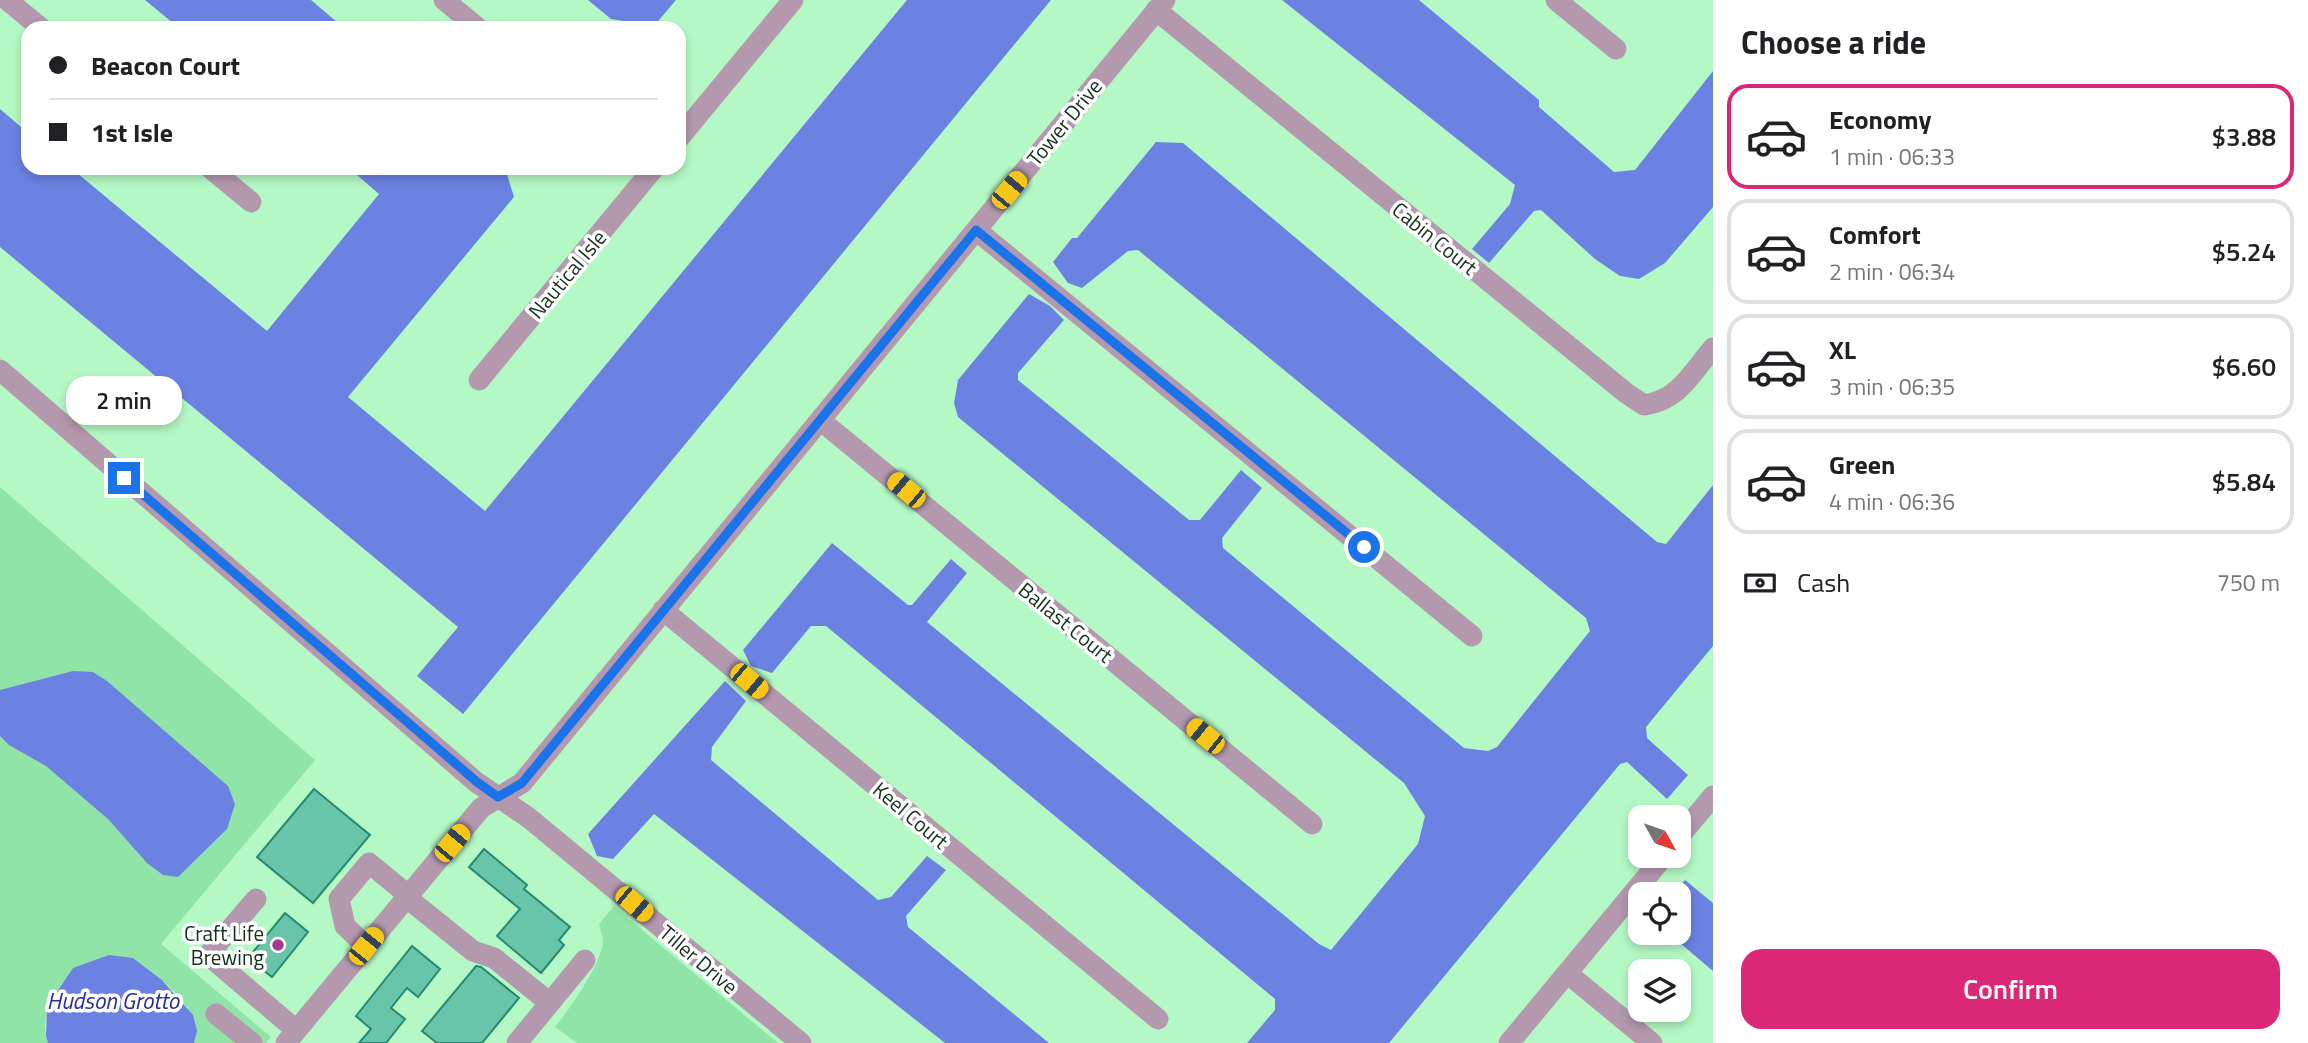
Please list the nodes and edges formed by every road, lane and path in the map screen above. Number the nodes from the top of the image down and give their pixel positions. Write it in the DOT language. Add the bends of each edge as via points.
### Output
graph roads {
  1 [pos="7,0"];
  2 [pos="444,0"];
  3 [pos="793,0"];
  4 [pos="1556,0"];
  5 [pos="1161,5"];
  6 [pos="32,21"];
  7 [pos="470,21"];
  8 [pos="1616,49"];
  9 [pos="686,130"];
  10 [pos="218,175"];
  11 [pos="645,175"];
  12 [pos="251,202"];
  13 [pos="976,230"];
  14 [pos="1713,348"];
  15 [pos="0,370"];
  16 [pos="479,380"];
  17 [pos="820,420"];
  18 [pos="663,611"];
  19 [pos="1472,636"];
  20 [pos="1713,796"];
  21 [pos="498,797"];
  22 [pos="1691,822"];
  23 [pos="1312,824"];
  24 [pos="1654,868"];
  25 [pos="407,896"];
  26 [pos="256,899"];
  27 [pos="366,946"];
  28 [pos="586,960"];
  29 [pos="1567,973"];
  30 [pos="550,1003"];
  31 [pos="216,1014"];
  32 [pos="1158,1019"];
  33 [pos="291,1037"];
  34 [pos="251,1043"];
  35 [pos="517,1043"];
  36 [pos="801,1043"];
  37 [pos="1509,1043"];
  38 [pos="1652,1043"];
  1 -- 6 [label="street"];
  2 -- 7 [label="street"];
  3 -- 9 [label="street"];
  4 -- 8 [label="street"];
  5 -- 13 [label="street, Tower Drive"];
  5 -- 14 [label="street, Cabin Court" via="1644,405 1675,394"];
  10 -- 12 [label="street"];
  11 -- 16 [label="street, Nautical Isle"];
  13 -- 17 [label="street, Tower Drive"];
  13 -- 19 [label="street"];
  15 -- 21 [label="street, Tiller Drive"];
  17 -- 18 [label="street, Tower Drive"];
  17 -- 23 [label="street, Ballast Court"];
  18 -- 21 [label="street, Tower Drive" via="522,783"];
  18 -- 32 [label="street, Keel Court"];
  20 -- 22 [label="street"];
  21 -- 25 [label="street, Tower Drive" via="481,808"];
  21 -- 36 [label="street, Tiller Drive"];
  24 -- 29 [label="street"];
  25 -- 27 [label="street, Tower Drive"];
  25 -- 27 [label="street" via="369,863 339,899 345,926"];
  25 -- 30 [label="street" via="473,951 494,958"];
  26 -- 33 [label="street" via="208,955"];
  27 -- 33 [label="street, Tower Drive"];
  28 -- 30 [label="street"];
  29 -- 37 [label="street"];
  29 -- 38 [label="street"];
  30 -- 35 [label="street"];
  31 -- 34 [label="street"];
}
